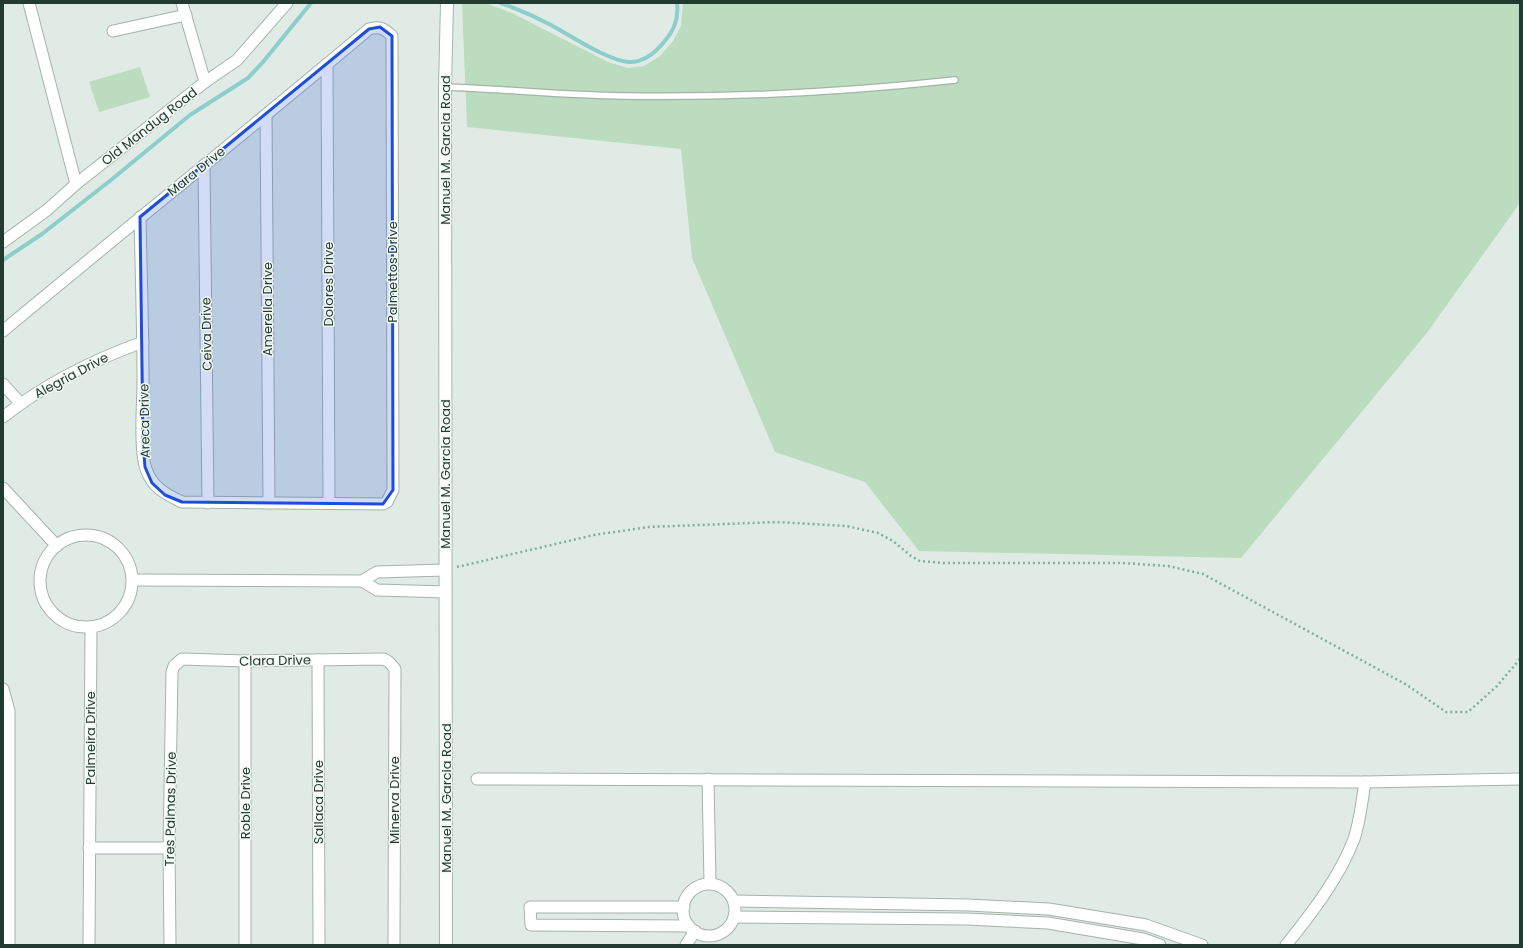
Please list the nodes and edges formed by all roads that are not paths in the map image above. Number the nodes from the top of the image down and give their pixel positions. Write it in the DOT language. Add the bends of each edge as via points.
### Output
graph roads {
  1 [pos="29,3"];
  2 [pos="182,3"];
  3 [pos="287,3"];
  4 [pos="448,3"];
  5 [pos="186,15"];
  6 [pos="113,31"];
  7 [pos="392,36"];
  8 [pos="327,64"];
  9 [pos="955,80"];
  10 [pos="205,82"];
  11 [pos="445,87"];
  12 [pos="266,115"];
  13 [pos="204,164"];
  14 [pos="76,184"];
  15 [pos="140,216"];
  16 [pos="3,242"];
  17 [pos="3,331"];
  18 [pos="143,342"];
  19 [pos="3,384"];
  20 [pos="20,403"];
  21 [pos="3,417"];
  22 [pos="3,488"];
  23 [pos="208,503"];
  24 [pos="329,503"];
  25 [pos="269,504"];
  26 [pos="383,504"];
  27 [pos="56,546"];
  28 [pos="446,570"];
  29 [pos="133,580"];
  30 [pos="362,580"];
  31 [pos="446,592"];
  32 [pos="91,627"];
  33 [pos="384,659"];
  34 [pos="318,660"];
  35 [pos="245,661"];
  36 [pos="172,672"];
  37 [pos="3,689"];
  38 [pos="477,779"];
  39 [pos="708,779"];
  40 [pos="1520,779"];
  41 [pos="1365,782"];
  42 [pos="89,848"];
  43 [pos="169,848"];
  44 [pos="710,884"];
  45 [pos="734,901"];
  46 [pos="1000,906"];
  47 [pos="684,907"];
  48 [pos="734,917"];
  49 [pos="1000,920"];
  50 [pos="692,929"];
  51 [pos="9,945"];
  52 [pos="89,945"];
  53 [pos="170,945"];
  54 [pos="245,945"];
  55 [pos="319,945"];
  56 [pos="394,945"];
  57 [pos="446,945"];
  58 [pos="686,945"];
  59 [pos="1160,945"];
  60 [pos="1202,945"];
  61 [pos="1286,945"];
  1 -- 14 [label="street"];
  2 -- 5 [label="street"];
  3 -- 10 [label="street, Old Mandug Road" via="237,60"];
  4 -- 11 [label="main road, Manuel M. Garcia Road"];
  5 -- 6 [label="street"];
  5 -- 10 [label="street"];
  7 -- 8 [label="street, Mara Drive" via="380,27 368,29"];
  7 -- 26 [label="street, Palmettos Drive" via="393,490 387,502"];
  8 -- 12 [label="street, Mara Drive"];
  8 -- 24 [label="street, Dolores Drive"];
  9 -- 11 [label="lane" via="811,93 713,96 622,96"];
  10 -- 14 [label="street, Old Mandug Road"];
  11 -- 28 [label="main road, Manuel M. Garcia Road"];
  12 -- 13 [label="street, Mara Drive"];
  12 -- 25 [label="street, Amerella Drive"];
  13 -- 15 [label="street, Mara Drive"];
  13 -- 23 [label="street, Ceiva Drive"];
  14 -- 16 [label="street, Old Mandug Road" via="47,210"];
  15 -- 17 [label="street, Mara Drive"];
  15 -- 18 [label="street, Areca Drive"];
  18 -- 20 [label="street, Alegria Drive" via="108,354"];
  18 -- 23 [label="street, Areca Drive" via="145,467 152,484 165,495 182,502"];
  19 -- 20 [label="street"];
  20 -- 21 [label="street, Alegria Drive"];
  22 -- 27 [label="street"];
  23 -- 25 [label="street, Areca Drive"];
  24 -- 25 [label="street, Areca Drive"];
  24 -- 26 [label="street, Areca Drive"];
  27 -- 29 [label="street" via="71,537 89,535 106,539 120,549 126,558"];
  27 -- 32 [label="street" via="42,567 41,592 46,605 65,622 78,627"];
  28 -- 30 [label="street" via="377,572"];
  28 -- 31 [label="main road, Manuel M. Garcia Road"];
  29 -- 30 [label="street"];
  29 -- 32 [label="street" via="131,594 116,617 104,624"];
  30 -- 31 [label="street" via="377,590"];
  31 -- 57 [label="main road, Manuel M. Garcia Road"];
  32 -- 42 [label="street, Palmeira Drive"];
  33 -- 34 [label="street, Clara Drive"];
  33 -- 56 [label="street, Minerva Drive" via="395,669"];
  34 -- 35 [label="street, Clara Drive"];
  34 -- 55 [label="street, Sallaca Drive"];
  35 -- 36 [label="street, Clara Drive" via="182,660 174,666"];
  35 -- 54 [label="street, Roble Drive"];
  36 -- 43 [label="street, Tres Palmas Drive"];
  37 -- 51 [label="street" via="9,711"];
  38 -- 39 [label="street"];
  39 -- 41 [label="street"];
  39 -- 44 [label="street"];
  40 -- 41 [label="street"];
  41 -- 61 [label="street" via="1354,839 1312,912"];
  42 -- 43 [label="street"];
  42 -- 52 [label="street, Palmeira Drive"];
  43 -- 53 [label="street, Tres Palmas Drive"];
  44 -- 45 [label="street" via="727,890"];
  44 -- 47 [label="street" via="697,886 692,890"];
  45 -- 46 [label="street"];
  45 -- 48 [label="street"];
  46 -- 49 [label="street"];
  46 -- 60 [label="street" via="1049,908 1146,925"];
  47 -- 50 [label="street" via="686,920"];
  47 -- 50 [label="street" via="530,906 531,926"];
  48 -- 49 [label="street"];
  48 -- 50 [label="street" via="729,927 718,934 706,935"];
  49 -- 59 [label="street" via="1048,923 1143,939"];
  50 -- 58 [label="street"];
}
